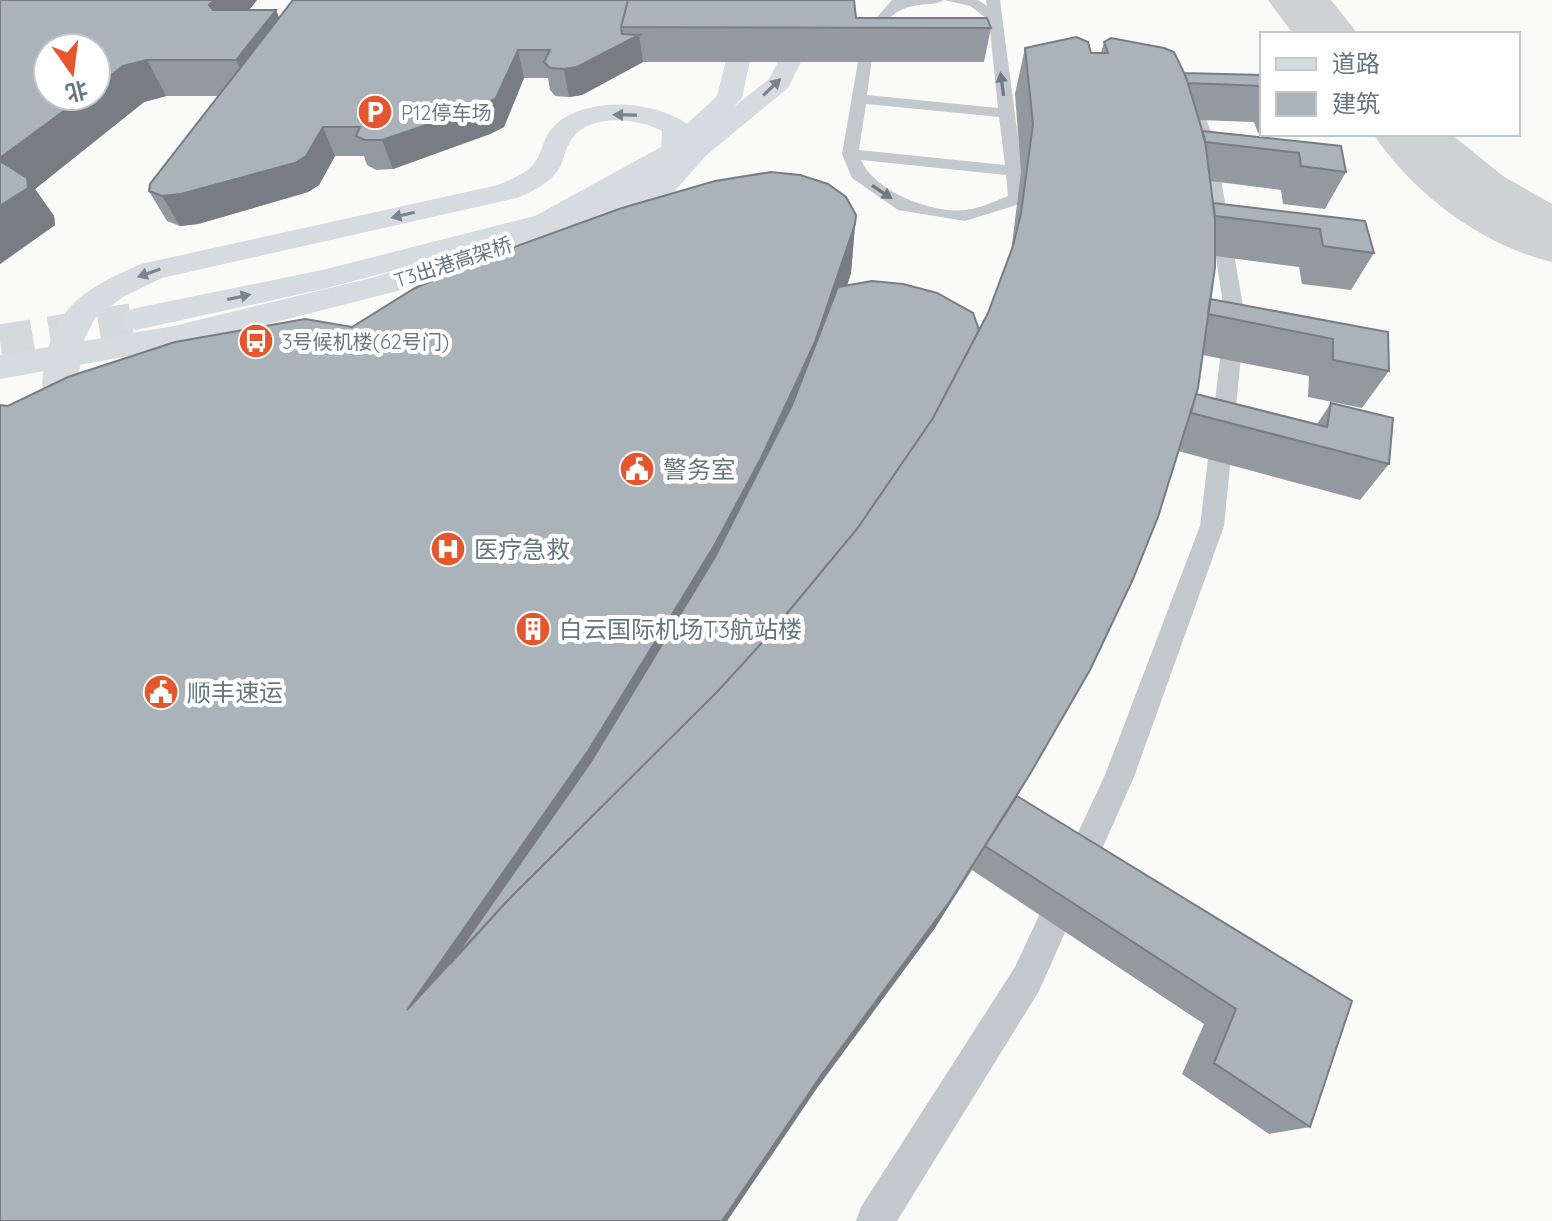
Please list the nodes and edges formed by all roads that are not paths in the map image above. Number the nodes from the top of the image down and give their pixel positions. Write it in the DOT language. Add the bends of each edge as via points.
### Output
graph roads {
  1 [pos="810,0"];
  2 [pos="937,0"];
  3 [pos="951,0"];
  4 [pos="993,0"];
  5 [pos="754,3"];
  6 [pos="895,5"];
  7 [pos="994,18"];
  8 [pos="1185,88"];
  9 [pos="860,99"];
  10 [pos="718,108"];
  11 [pos="1006,113"];
  12 [pos="674,151"];
  13 [pos="850,154"];
  14 [pos="1013,171"];
  15 [pos="506,277"];
  16 [pos="136,319"];
  17 [pos="0,367"];
  18 [pos="147,387"];
  19 [pos="91,396"];
  20 [pos="30,404"];
  21 [pos="875,1221"];
  17 -- 1 [label="main road, T3出港高架桥, one-way" via="189,333 386,284 548,231 664,176 779,83 811,20"];
  2 -- 6 [label="lane"];
  3 -- 7 [label="lane" via="974,3"];
  4 -- 7 [label="lane"];
  5 -- 10 [label="main road" via="729,98"];
  6 -- 9 [label="lane" via="870,33"];
  11 -- 7 [label="lane, one-way"];
  8 -- 21 [label="lane" via="1206,139 1235,317 1212,526 1119,777 1027,979"];
  9 -- 11 [label="lane"];
  9 -- 13 [label="lane"];
  10 -- 12 [label="main road"];
  10 -- 15 [label="main road" via="701,144 648,204 590,240"];
  11 -- 14 [label="lane"];
  16 -- 12 [label="main road, one-way" via="323,279 546,222"];
  12 -- 19 [label="main road, one-way" via="676,128 664,120 629,113 598,116 574,123 555,142 551,161 537,177 507,192 152,271 103,292 77,315 61,351 60,385"];
  13 -- 14 [label="lane"];
  13 -- 14 [label="lane, one-way" via="860,178 904,206 965,216 1017,199"];
  18 -- 19 [label="main road"];
  19 -- 20 [label="main road"];
}
